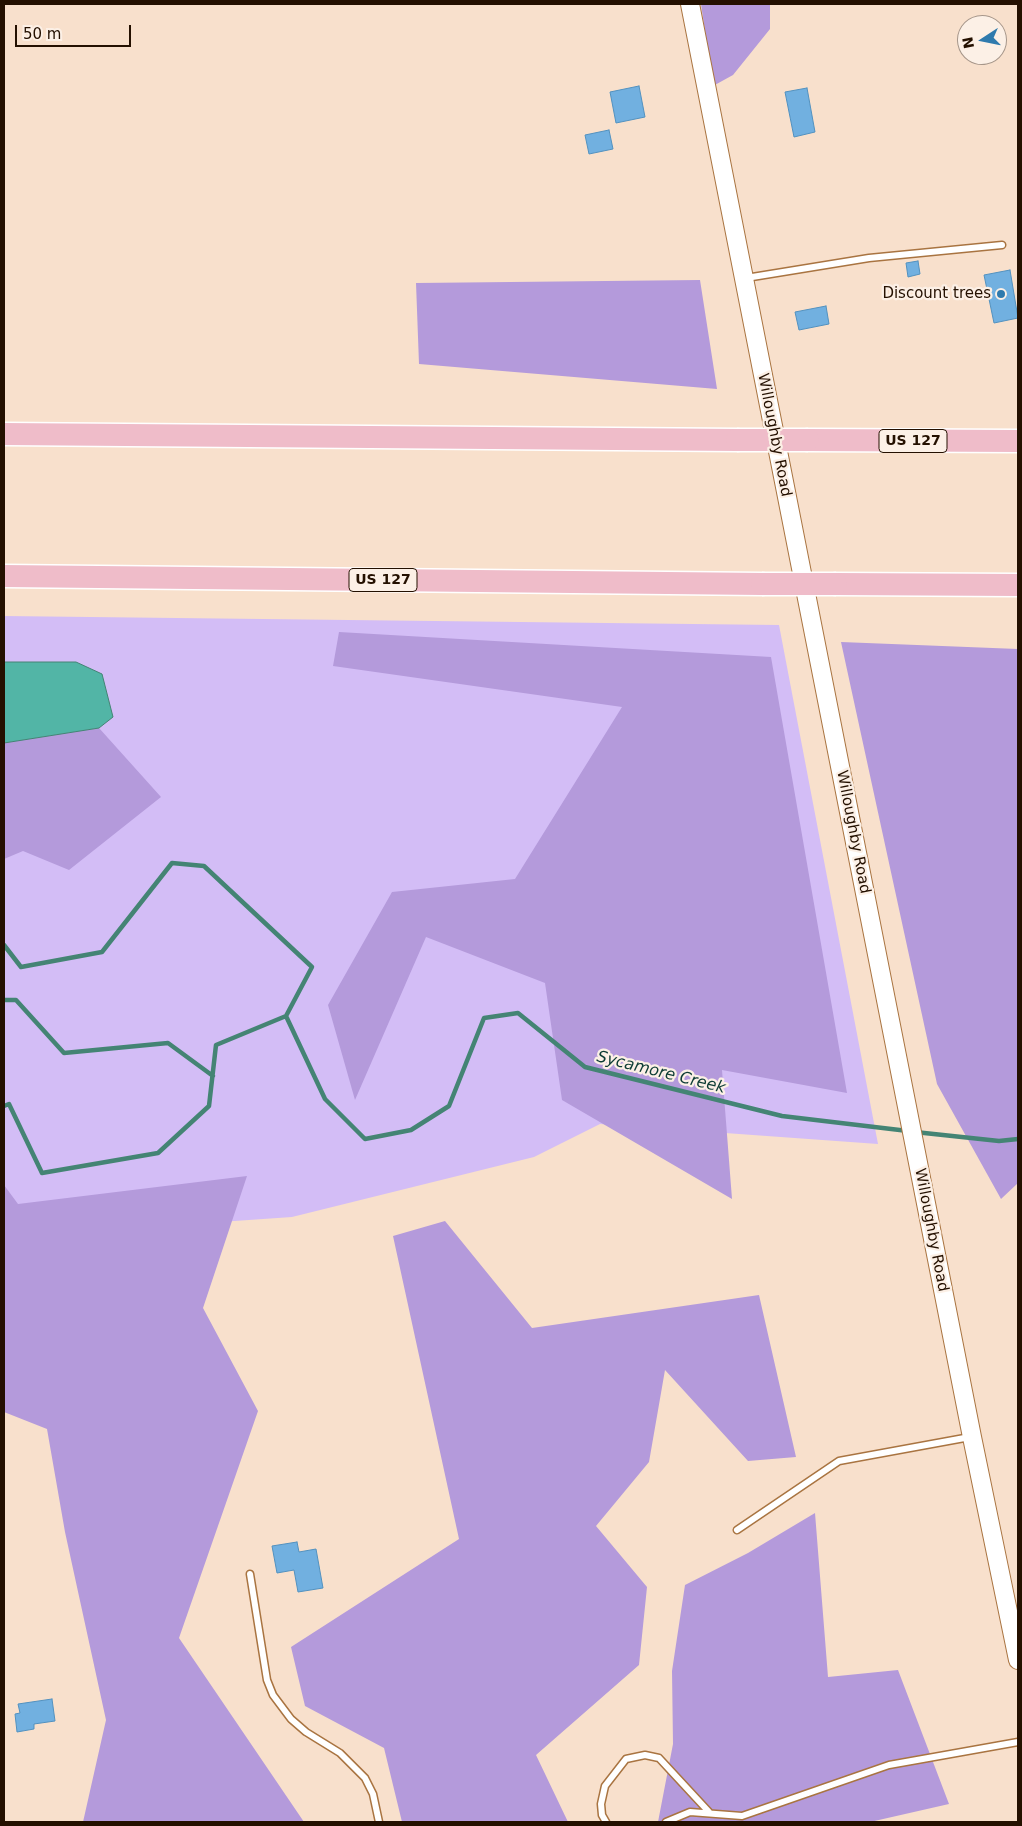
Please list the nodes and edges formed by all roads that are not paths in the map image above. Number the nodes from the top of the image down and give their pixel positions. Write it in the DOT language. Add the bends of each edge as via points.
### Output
graph roads {
  1 [pos="690,4"];
  2 [pos="1002,245"];
  3 [pos="744,279"];
  4 [pos="4,434"];
  5 [pos="1018,441"];
  6 [pos="4,576"];
  7 [pos="1018,585"];
  8 [pos="972,1437"];
  9 [pos="737,1530"];
  10 [pos="250,1574"];
  11 [pos="1018,1660"];
  12 [pos="1018,1742"];
  13 [pos="709,1812"];
  14 [pos="379,1822"];
  15 [pos="606,1822"];
  16 [pos="666,1822"];
  1 -- 3 [label="street, Willoughby Road"];
  2 -- 3 [label="lane" via="869,258"];
  3 -- 8 [label="street, Willoughby Road"];
  4 -- 5 [label="highway, US 127, bridge"];
  6 -- 7 [label="highway, US 127, bridge"];
  8 -- 9 [label="lane" via="839,1461"];
  8 -- 11 [label="street, Willoughby Road"];
  10 -- 14 [label="lane" via="273,1695 291,1719 340,1753 365,1778"];
  12 -- 13 [label="lane" via="888,1765 742,1816"];
  13 -- 15 [label="lane" via="659,1758 645,1755 626,1759 605,1786 601,1804"];
  13 -- 16 [label="lane" via="690,1812"];
}
